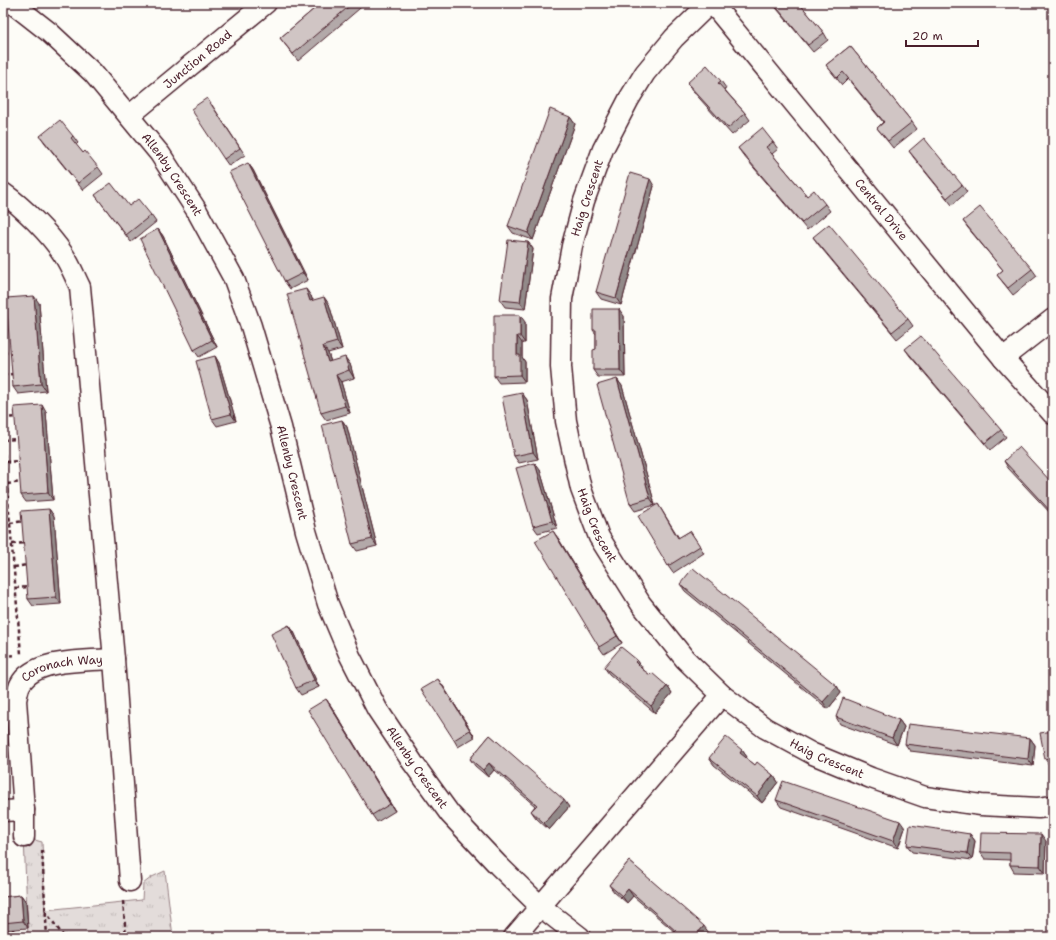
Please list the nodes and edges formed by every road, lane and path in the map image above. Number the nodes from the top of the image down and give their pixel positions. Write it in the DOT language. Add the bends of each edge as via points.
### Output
graph roads {
  1 [pos="12,3"];
  2 [pos="266,3"];
  3 [pos="711,3"];
  4 [pos="130,116"];
  5 [pos="3,193"];
  6 [pos="11,308"];
  7 [pos="3,309"];
  8 [pos="1053,319"];
  9 [pos="3,330"];
  10 [pos="13,330"];
  11 [pos="15,352"];
  12 [pos="3,353"];
  13 [pos="1003,358"];
  14 [pos="16,374"];
  15 [pos="3,375"];
  16 [pos="1053,414"];
  17 [pos="19,417"];
  18 [pos="3,418"];
  19 [pos="20,439"];
  20 [pos="3,440"];
  21 [pos="22,460"];
  22 [pos="5,462"];
  23 [pos="24,482"];
  24 [pos="7,484"];
  25 [pos="26,521"];
  26 [pos="10,523"];
  27 [pos="28,543"];
  28 [pos="12,544"];
  29 [pos="30,565"];
  30 [pos="14,566"];
  31 [pos="32,587"];
  32 [pos="16,588"];
  33 [pos="21,655"];
  34 [pos="114,659"];
  35 [pos="722,695"];
  36 [pos="1053,806"];
  37 [pos="24,810"];
  38 [pos="3,811"];
  39 [pos="24,837"];
  40 [pos="130,882"];
  41 [pos="540,906"];
  42 [pos="45,910"];
  43 [pos="13,929"];
  44 [pos="13,937"];
  45 [pos="47,937"];
  46 [pos="64,937"];
  47 [pos="126,937"];
  48 [pos="514,937"];
  49 [pos="580,937"];
  1 -- 4 [label="street, Allenby Crescent" via="49,32 93,73"];
  2 -- 4 [label="street, Junction Road"];
  3 -- 13 [label="street, Central Drive"];
  3 -- 35 [label="street, Haig Crescent" via="674,38 645,73 603,149 584,201 572,246 562,299 561,367 566,421 581,489 599,537 641,604 685,659"];
  4 -- 41 [label="street, Allenby Crescent" via="160,154 197,211 234,279 279,420 306,531 328,604 350,656 377,709 450,814"];
  5 -- 34 [label="street" via="45,232 64,255 80,287"];
  6 -- 7 [label="path"];
  8 -- 13 [label="street"];
  9 -- 10 [label="path"];
  11 -- 12 [label="path"];
  13 -- 16 [label="street, Central Drive"];
  14 -- 15 [label="path"];
  17 -- 18 [label="path"];
  19 -- 20 [label="path"];
  20 -- 22 [label="path"];
  21 -- 22 [label="path"];
  22 -- 24 [label="path"];
  23 -- 24 [label="path"];
  24 -- 26 [label="path"];
  25 -- 26 [label="path"];
  26 -- 28 [label="path"];
  27 -- 28 [label="path"];
  28 -- 30 [label="path"];
  29 -- 30 [label="path"];
  30 -- 32 [label="path"];
  31 -- 32 [label="path"];
  32 -- 33 [label="path"];
  34 -- 37 [label="street, Coronach Way" via="52,664 29,673 20,685 16,700"];
  34 -- 40 [label="street"];
  35 -- 36 [label="street, Haig Crescent" via="765,728 813,754 925,797 981,805 1038,808"];
  35 -- 41 [label="street"];
  37 -- 38 [label="street"];
  37 -- 39 [label="street, Coronach Way"];
  39 -- 42 [label="path" via="42,842"];
  40 -- 47 [label="path" via="123,902"];
  41 -- 48 [label="street"];
  41 -- 49 [label="street, Allenby Crescent"];
  42 -- 45 [label="path"];
  42 -- 46 [label="path"];
  43 -- 44 [label="path"];
}
